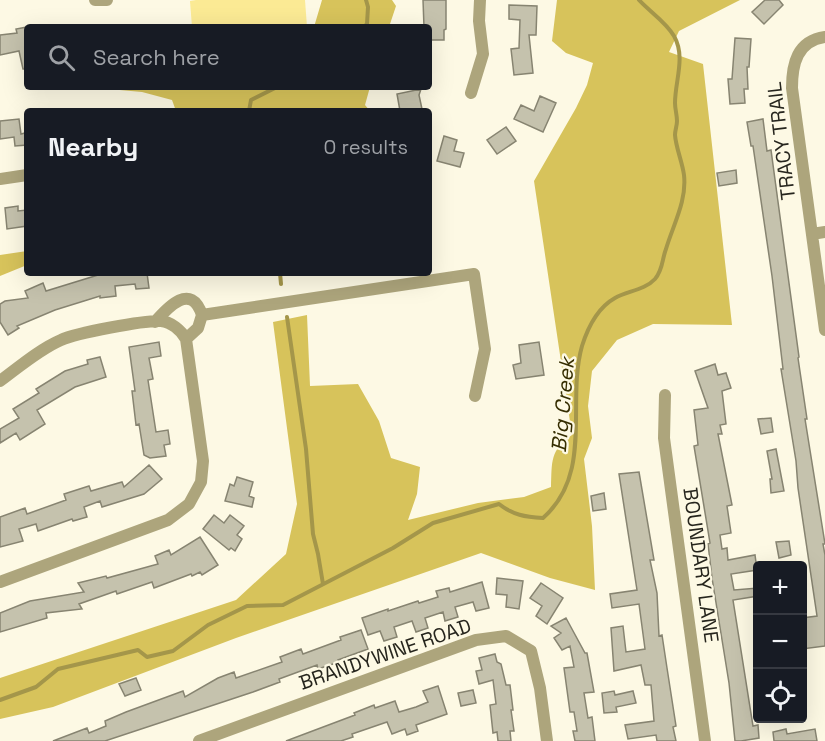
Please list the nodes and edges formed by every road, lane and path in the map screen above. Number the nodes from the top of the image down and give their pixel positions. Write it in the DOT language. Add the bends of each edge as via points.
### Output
graph roads {
  1 [pos="95,0"];
  2 [pos="107,0"];
  3 [pos="480,0"];
  4 [pos="825,37"];
  5 [pos="471,93"];
  6 [pos="24,175"];
  7 [pos="0,179"];
  8 [pos="825,232"];
  9 [pos="812,234"];
  10 [pos="202,315"];
  11 [pos="155,322"];
  12 [pos="825,330"];
  13 [pos="186,339"];
  14 [pos="0,381"];
  15 [pos="665,395"];
  16 [pos="474,396"];
  17 [pos="0,582"];
  18 [pos="198,741"];
  19 [pos="547,741"];
  20 [pos="705,741"];
  1 -- 2 [label="street"];
  3 -- 5 [label="street" via="483,54"];
  4 -- 9 [label="street, TRACY TRAIL" via="796,55 792,72"];
  6 -- 7 [label="street"];
  8 -- 9 [label="street"];
  9 -- 12 [label="street, TRACY TRAIL"];
  10 -- 11 [label="street" via="192,301 183,299 174,302"];
  10 -- 13 [label="street" via="198,328"];
  10 -- 16 [label="street" via="474,274 485,349"];
  11 -- 13 [label="street" via="171,324"];
  11 -- 14 [label="street" via="62,339"];
  13 -- 17 [label="street" via="203,460 201,482 189,504 168,520"];
  15 -- 20 [label="street, BOUNDARY LANE" via="664,438"];
  18 -- 19 [label="street, BRANDYWINE ROAD" via="476,640 506,636 531,651"];
}
